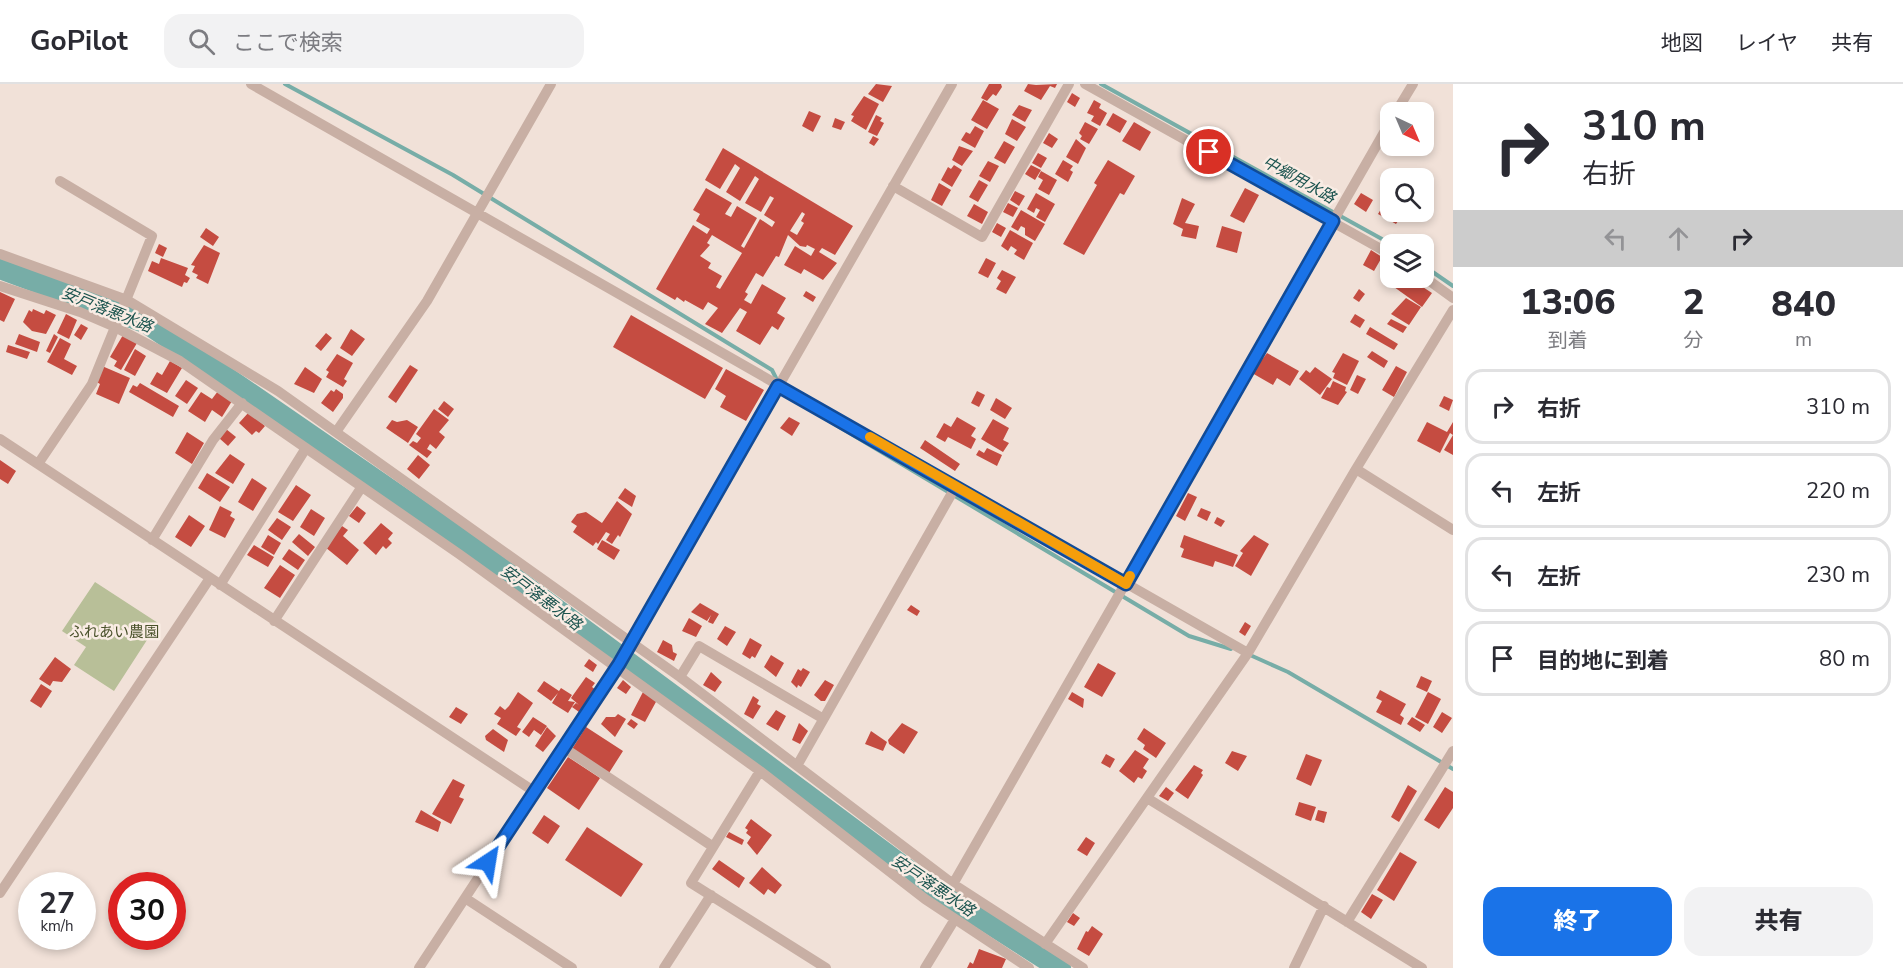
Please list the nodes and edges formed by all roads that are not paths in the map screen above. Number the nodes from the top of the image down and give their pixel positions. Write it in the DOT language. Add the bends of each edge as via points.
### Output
graph roads {
  1 [pos="251,84"];
  2 [pos="551,84"];
  3 [pos="952,84"];
  4 [pos="1069,84"];
  5 [pos="1085,84"];
  6 [pos="1413,84"];
  7 [pos="1402,102"];
  8 [pos="1380,139"];
  9 [pos="60,181"];
  10 [pos="893,186"];
  11 [pos="477,213"];
  12 [pos="1333,221"];
  13 [pos="1380,248"];
  14 [pos="0,254"];
  15 [pos="1434,284"];
  16 [pos="0,286"];
  17 [pos="1453,298"];
  18 [pos="126,303"];
  19 [pos="1453,310"];
  20 [pos="116,325"];
  21 [pos="778,386"];
  22 [pos="242,403"];
  23 [pos="336,432"];
  24 [pos="0,439"];
  25 [pos="306,448"];
  26 [pos="38,464"];
  27 [pos="1356,469"];
  28 [pos="956,486"];
  29 [pos="361,488"];
  30 [pos="1453,530"];
  31 [pos="152,540"];
  32 [pos="210,578"];
  33 [pos="1126,584"];
  34 [pos="220,585"];
  35 [pos="274,621"];
  36 [pos="629,646"];
  37 [pos="1248,653"];
  38 [pos="618,666"];
  39 [pos="680,677"];
  40 [pos="822,718"];
  41 [pos="564,748"];
  42 [pos="1453,751"];
  43 [pos="798,764"];
  44 [pos="760,771"];
  45 [pos="534,792"];
  46 [pos="1147,798"];
  47 [pos="712,846"];
  48 [pos="953,885"];
  49 [pos="0,893"];
  50 [pos="711,895"];
  51 [pos="465,898"];
  52 [pos="1324,906"];
  53 [pos="955,919"];
  54 [pos="1347,922"];
  55 [pos="1045,944"];
  56 [pos="1026,967"];
  57 [pos="419,968"];
  58 [pos="572,968"];
  59 [pos="664,968"];
  60 [pos="826,968"];
  61 [pos="925,968"];
  62 [pos="1083,968"];
  63 [pos="1294,968"];
  64 [pos="1422,968"];
  1 -- 11 [label="street"];
  2 -- 11 [label="street"];
  3 -- 10 [label="street"];
  4 -- 10 [label="street" via="982,237"];
  5 -- 12 [label="street"];
  6 -- 7 [label="street"];
  8 -- 12 [label="street"];
  9 -- 18 [label="street" via="152,236"];
  10 -- 21 [label="street"];
  11 -- 21 [label="street"];
  11 -- 23 [label="street" via="427,301"];
  12 -- 13 [label="street"];
  12 -- 33 [label="street"];
  14 -- 18 [label="street"];
  15 -- 17 [label="street"];
  16 -- 20 [label="street"];
  18 -- 20 [label="street"];
  18 -- 23 [label="street" via="278,391"];
  19 -- 27 [label="street"];
  20 -- 22 [label="street" via="180,361"];
  20 -- 26 [label="street" via="92,384"];
  21 -- 28 [label="street"];
  21 -- 36 [label="street"];
  22 -- 25 [label="street"];
  22 -- 31 [label="street" via="213,440"];
  23 -- 36 [label="street"];
  24 -- 26 [label="street"];
  25 -- 29 [label="street"];
  25 -- 34 [label="street"];
  26 -- 31 [label="street"];
  27 -- 30 [label="street"];
  27 -- 37 [label="street"];
  28 -- 33 [label="street"];
  28 -- 40 [label="street"];
  29 -- 35 [label="street"];
  29 -- 38 [label="street"];
  31 -- 32 [label="street"];
  32 -- 34 [label="street"];
  32 -- 49 [label="street"];
  33 -- 37 [label="street"];
  33 -- 48 [label="street"];
  34 -- 35 [label="street"];
  35 -- 45 [label="street"];
  36 -- 38 [label="street"];
  36 -- 39 [label="street"];
  37 -- 46 [label="street"];
  38 -- 41 [label="street"];
  38 -- 44 [label="street"];
  39 -- 40 [label="street" via="699,646"];
  39 -- 43 [label="street"];
  40 -- 43 [label="street"];
  41 -- 45 [label="street"];
  41 -- 47 [label="street"];
  42 -- 54 [label="street"];
  43 -- 48 [label="street"];
  44 -- 47 [label="street"];
  44 -- 53 [label="street"];
  45 -- 51 [label="street"];
  46 -- 52 [label="street"];
  46 -- 55 [label="street"];
  47 -- 50 [label="street" via="691,883"];
  48 -- 55 [label="street"];
  50 -- 59 [label="street"];
  50 -- 60 [label="street"];
  51 -- 57 [label="street"];
  51 -- 58 [label="street"];
  52 -- 54 [label="street"];
  52 -- 63 [label="street"];
  53 -- 56 [label="street"];
  53 -- 61 [label="street"];
  54 -- 64 [label="street"];
  55 -- 62 [label="street"];
}
